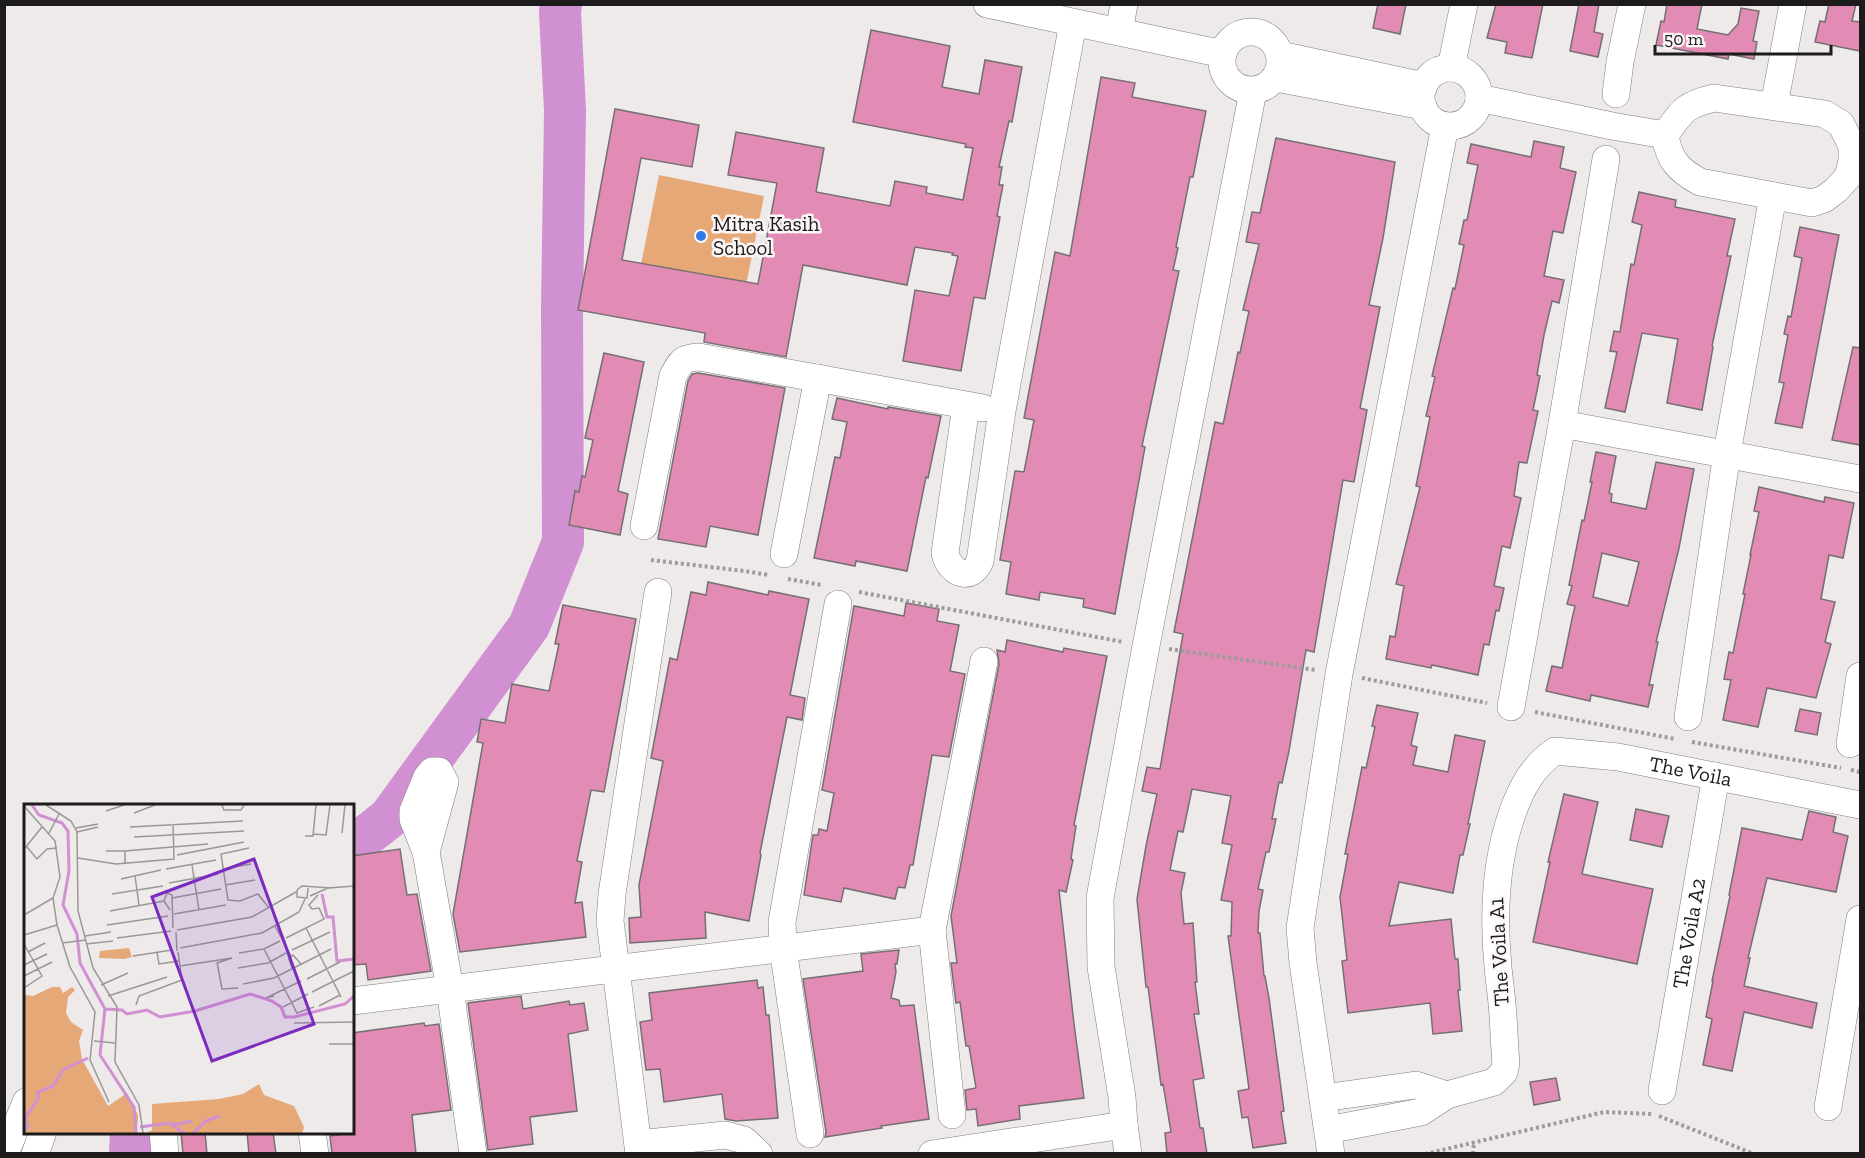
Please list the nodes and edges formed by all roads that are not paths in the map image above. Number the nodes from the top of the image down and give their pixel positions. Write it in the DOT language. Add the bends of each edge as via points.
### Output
graph roads {
  1 [pos="987,4"];
  2 [pos="1124,4"];
  3 [pos="1464,4"];
  4 [pos="1632,4"];
  5 [pos="1793,4"];
  6 [pos="1073,23"];
  7 [pos="1119,32"];
  8 [pos="1223,54"];
  9 [pos="1278,66"];
  10 [pos="1451,68"];
  11 [pos="1253,91"];
  12 [pos="1616,94"];
  13 [pos="1423,96"];
  14 [pos="1479,98"];
  15 [pos="1773,106"];
  16 [pos="1446,126"];
  17 [pos="1665,135"];
  18 [pos="1606,159"];
  19 [pos="1773,196"];
  20 [pos="818,378"];
  21 [pos="966,405"];
  22 [pos="1002,411"];
  23 [pos="1562,424"];
  24 [pos="1727,453"];
  25 [pos="1860,479"];
  26 [pos="644,526"];
  27 [pos="784,554"];
  28 [pos="658,592"];
  29 [pos="837,593"];
  30 [pos="984,661"];
  31 [pos="1860,676"];
  32 [pos="1511,707"];
  33 [pos="1688,717"];
  34 [pos="1850,744"];
  35 [pos="1530,775"];
  36 [pos="1716,776"];
  37 [pos="1860,805"];
  38 [pos="426,852"];
  39 [pos="1860,919"];
  40 [pos="932,930"];
  41 [pos="783,948"];
  42 [pos="616,968"];
  43 [pos="450,989"];
  44 [pos="354,1001"];
  45 [pos="1662,1091"];
  46 [pos="1447,1095"];
  47 [pos="1323,1098"];
  48 [pos="1828,1107"];
  49 [pos="952,1115"];
  50 [pos="1124,1125"];
  51 [pos="27,1134"];
  52 [pos="163,1134"];
  53 [pos="312,1134"];
  54 [pos="810,1134"];
  55 [pos="1329,1142"];
  56 [pos="639,1149"];
  57 [pos="5,1154"];
  58 [pos="165,1154"];
  59 [pos="315,1154"];
  60 [pos="473,1154"];
  61 [pos="759,1154"];
  62 [pos="932,1154"];
  63 [pos="1128,1154"];
  1 -- 6 [label="street"];
  2 -- 7 [label="street"];
  3 -- 10 [label="street"];
  4 -- 12 [label="street"];
  5 -- 15 [label="street"];
  6 -- 7 [label="street"];
  6 -- 22 [label="street"];
  7 -- 8 [label="street"];
  8 -- 9 [label="street" via="1235,37 1256,32 1276,44"];
  8 -- 11 [label="street" via="1229,80"];
  9 -- 11 [label="street" via="1266,87"];
  9 -- 13 [label="street"];
  10 -- 13 [label="street" via="1430,76"];
  10 -- 14 [label="street" via="1473,79"];
  11 -- 50 [label="street" via="1100,898 1101,967"];
  13 -- 16 [label="street" via="1427,116"];
  14 -- 16 [label="street" via="1472,116 1465,122"];
  14 -- 17 [label="street"];
  15 -- 17 [label="street" via="1714,98 1695,102 1681,111"];
  15 -- 19 [label="street" via="1825,114 1841,124 1852,146 1848,177 1824,199 1812,203"];
  16 -- 47 [label="street" via="1339,674 1300,928"];
  17 -- 19 [label="street" via="1668,151 1686,175 1700,182"];
  18 -- 23 [label="street"];
  19 -- 24 [label="street"];
  20 -- 21 [label="street"];
  20 -- 26 [label="street" via="699,357 681,362 673,376"];
  20 -- 27 [label="street"];
  21 -- 22 [label="street"];
  21 -- 22 [label="street" via="945,553 954,570 965,573 977,568 980,561"];
  23 -- 24 [label="street"];
  23 -- 32 [label="street"];
  24 -- 25 [label="street"];
  24 -- 33 [label="street"];
  28 -- 42 [label="street" via="612,894 610,921"];
  29 -- 41 [label="street" via="784,900"];
  30 -- 40 [label="street"];
  31 -- 34 [label="street"];
  35 -- 36 [label="street, The Voila" via="1555,751 1618,757"];
  35 -- 46 [label="street, The Voila A1" via="1505,833 1496,890 1504,1072 1494,1082"];
  36 -- 37 [label="street, The Voila"];
  36 -- 45 [label="street, The Voila A2"];
  38 -- 43 [label="street"];
  39 -- 48 [label="street"];
  40 -- 41 [label="street"];
  40 -- 49 [label="street"];
  41 -- 42 [label="street"];
  41 -- 54 [label="street"];
  42 -- 43 [label="street"];
  42 -- 56 [label="street"];
  43 -- 44 [label="street"];
  43 -- 60 [label="street"];
  46 -- 47 [label="street" via="1416,1085"];
  46 -- 55 [label="street" via="1421,1112"];
  47 -- 55 [label="street"];
  50 -- 62 [label="street"];
  50 -- 63 [label="street"];
  51 -- 57 [label="street"];
  52 -- 58 [label="street"];
  53 -- 59 [label="street"];
  56 -- 61 [label="street" via="725,1135 744,1140"];
}
